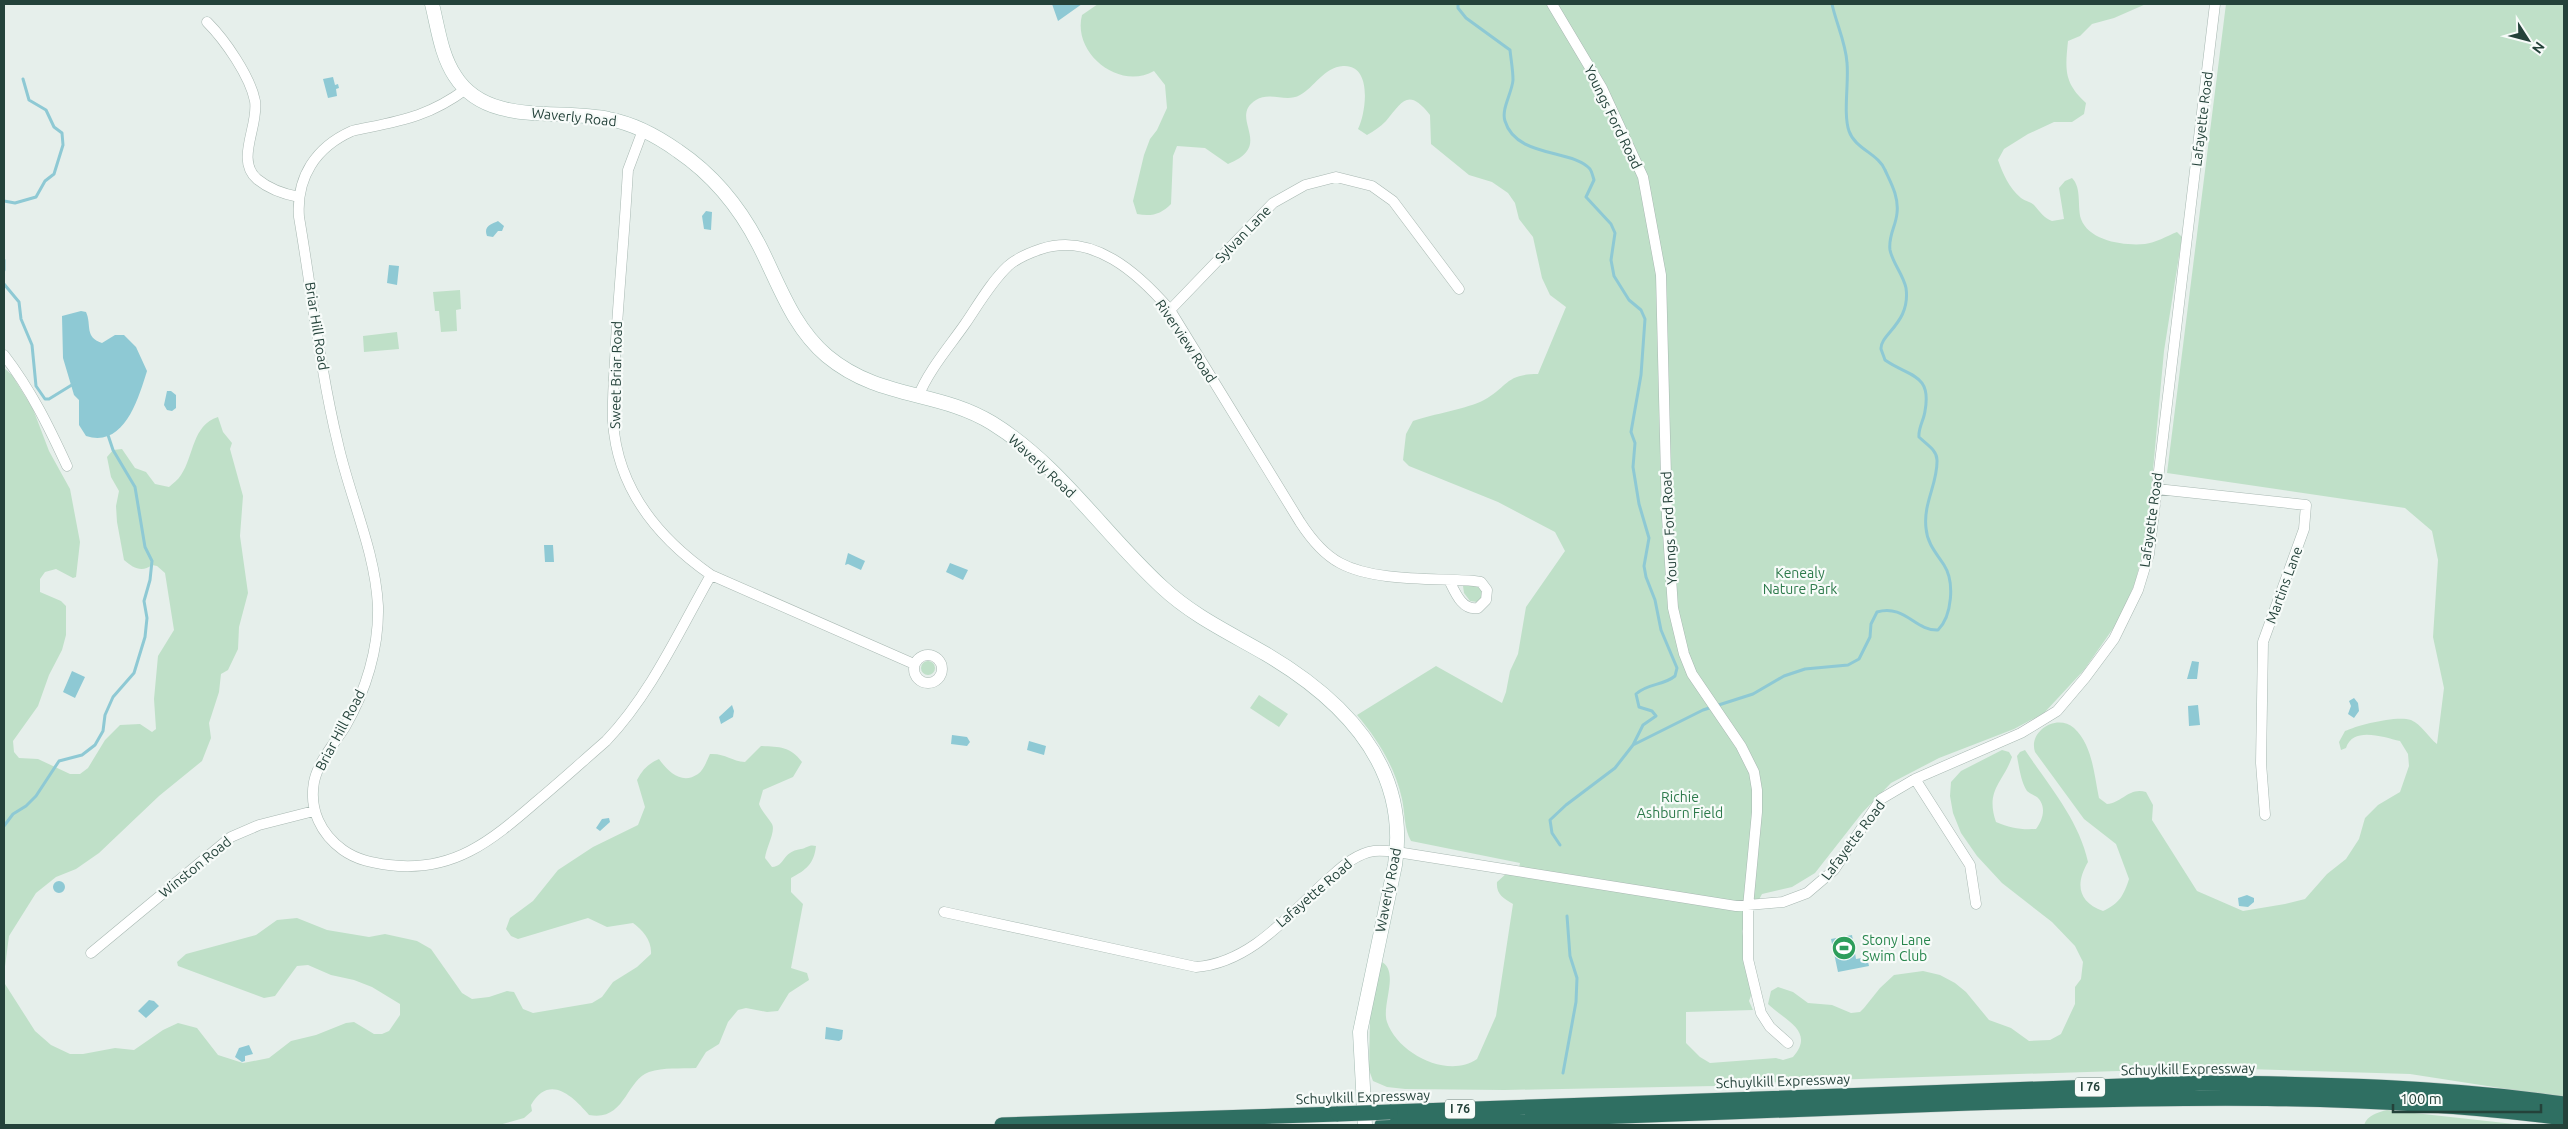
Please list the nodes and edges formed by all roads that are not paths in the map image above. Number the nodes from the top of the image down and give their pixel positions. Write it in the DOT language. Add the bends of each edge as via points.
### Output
graph roads {
  1 [pos="432,4"];
  2 [pos="1552,4"];
  3 [pos="2215,4"];
  4 [pos="207,22"];
  5 [pos="466,89"];
  6 [pos="643,130"];
  7 [pos="299,197"];
  8 [pos="1459,289"];
  9 [pos="1170,310"];
  10 [pos="4,356"];
  11 [pos="918,397"];
  12 [pos="67,466"];
  13 [pos="2157,489"];
  14 [pos="710,575"];
  15 [pos="1449,580"];
  16 [pos="914,664"];
  17 [pos="1914,779"];
  18 [pos="314,811"];
  19 [pos="2265,814"];
  20 [pos="1397,852"];
  21 [pos="1976,904"];
  22 [pos="1748,907"];
  23 [pos="944,912"];
  24 [pos="91,953"];
  25 [pos="1788,1043"];
  26 [pos="2564,1104"];
  27 [pos="1618,1110"];
  28 [pos="1390,1118"];
  29 [pos="2564,1118"];
  30 [pos="1002,1125"];
  31 [pos="1365,1125"];
  32 [pos="1382,1125"];
  1 -- 5 [label="street, Waverly Road" via="450,67"];
  2 -- 22 [label="street, Youngs Ford Road" via="1602,88 1643,177 1661,275 1667,517 1673,608 1688,666 1747,756 1756,780 1757,812"];
  3 -- 13 [label="street, Lafayette Road"];
  4 -- 7 [label="street" via="230,52 253,94 255,111 248,168 268,186"];
  5 -- 6 [label="street, Waverly Road" via="479,100 498,108 606,118"];
  5 -- 7 [label="street, Briar Hill Road" via="418,117 352,131 331,143 308,168"];
  6 -- 11 [label="street, Waverly Road" via="693,162 734,206 754,235 794,317 812,342 837,364 868,382"];
  6 -- 14 [label="street, Sweet Briar Road" via="628,170 626,186 613,397 615,439 629,484 652,523 669,542"];
  7 -- 18 [label="street, Briar Hill Road" via="299,217 332,420 351,495 370,550 378,608 374,652 368,674 350,717 316,774"];
  8 -- 9 [label="street, Sylvan Lane" via="1393,201 1372,186 1336,177 1305,184 1273,203"];
  9 -- 11 [label="street, Riverview Road" via="1135,276 1099,251 1060,245 1034,251 1020,257 1001,274 927,379"];
  9 -- 15 [label="street, Riverview Road" via="1300,522 1323,551 1341,564 1362,571"];
  10 -- 12 [label="street" via="22,379"];
  11 -- 20 [label="street, Waverly Road" via="968,411 1008,434 1063,484 1164,590 1202,618 1291,670 1342,712 1366,740 1387,778 1395,811"];
  13 -- 17 [label="street, Lafayette Road" via="2149,554 2138,590 2114,639 2086,678 2057,711 2021,733"];
  13 -- 19 [label="street, Martins Lane" via="2306,505 2304,529 2264,642 2261,763"];
  14 -- 16 [label="street, Sweet Briar Road"];
  14 -- 18 [label="street, Briar Hill Road" via="637,703 620,726 520,816 477,849 436,864 400,867 372,862 347,853 336,844 326,834"];
  17 -- 21 [label="street" via="1970,865"];
  17 -- 22 [label="street, Lafayette Road" via="1881,799 1834,870 1816,888 1783,902"];
  18 -- 24 [label="street, Winston Road" via="231,836"];
  20 -- 22 [label="street, Lafayette Road"];
  20 -- 23 [label="street, Lafayette Road" via="1375,851 1354,859 1250,949 1227,961 1205,966 1150,959"];
  20 -- 31 [label="street, Waverly Road" via="1360,1032"];
  22 -- 25 [label="street, Youngs Ford Road" via="1748,959 1758,1004 1765,1021"];
  26 -- 27 [label="highway, Schuylkill Expressway / I 76" via="2436,1090 2215,1084"];
  27 -- 28 [label="highway, Schuylkill Expressway / I 76"];
  27 -- 29 [label="highway, Schuylkill Expressway / I 76" via="2271,1097 2443,1104"];
  28 -- 30 [label="highway, Schuylkill Expressway / I 76, bridge" via="1338,1114"];
  28 -- 32 [label="highway, Schuylkill Expressway / I 76"];
}
